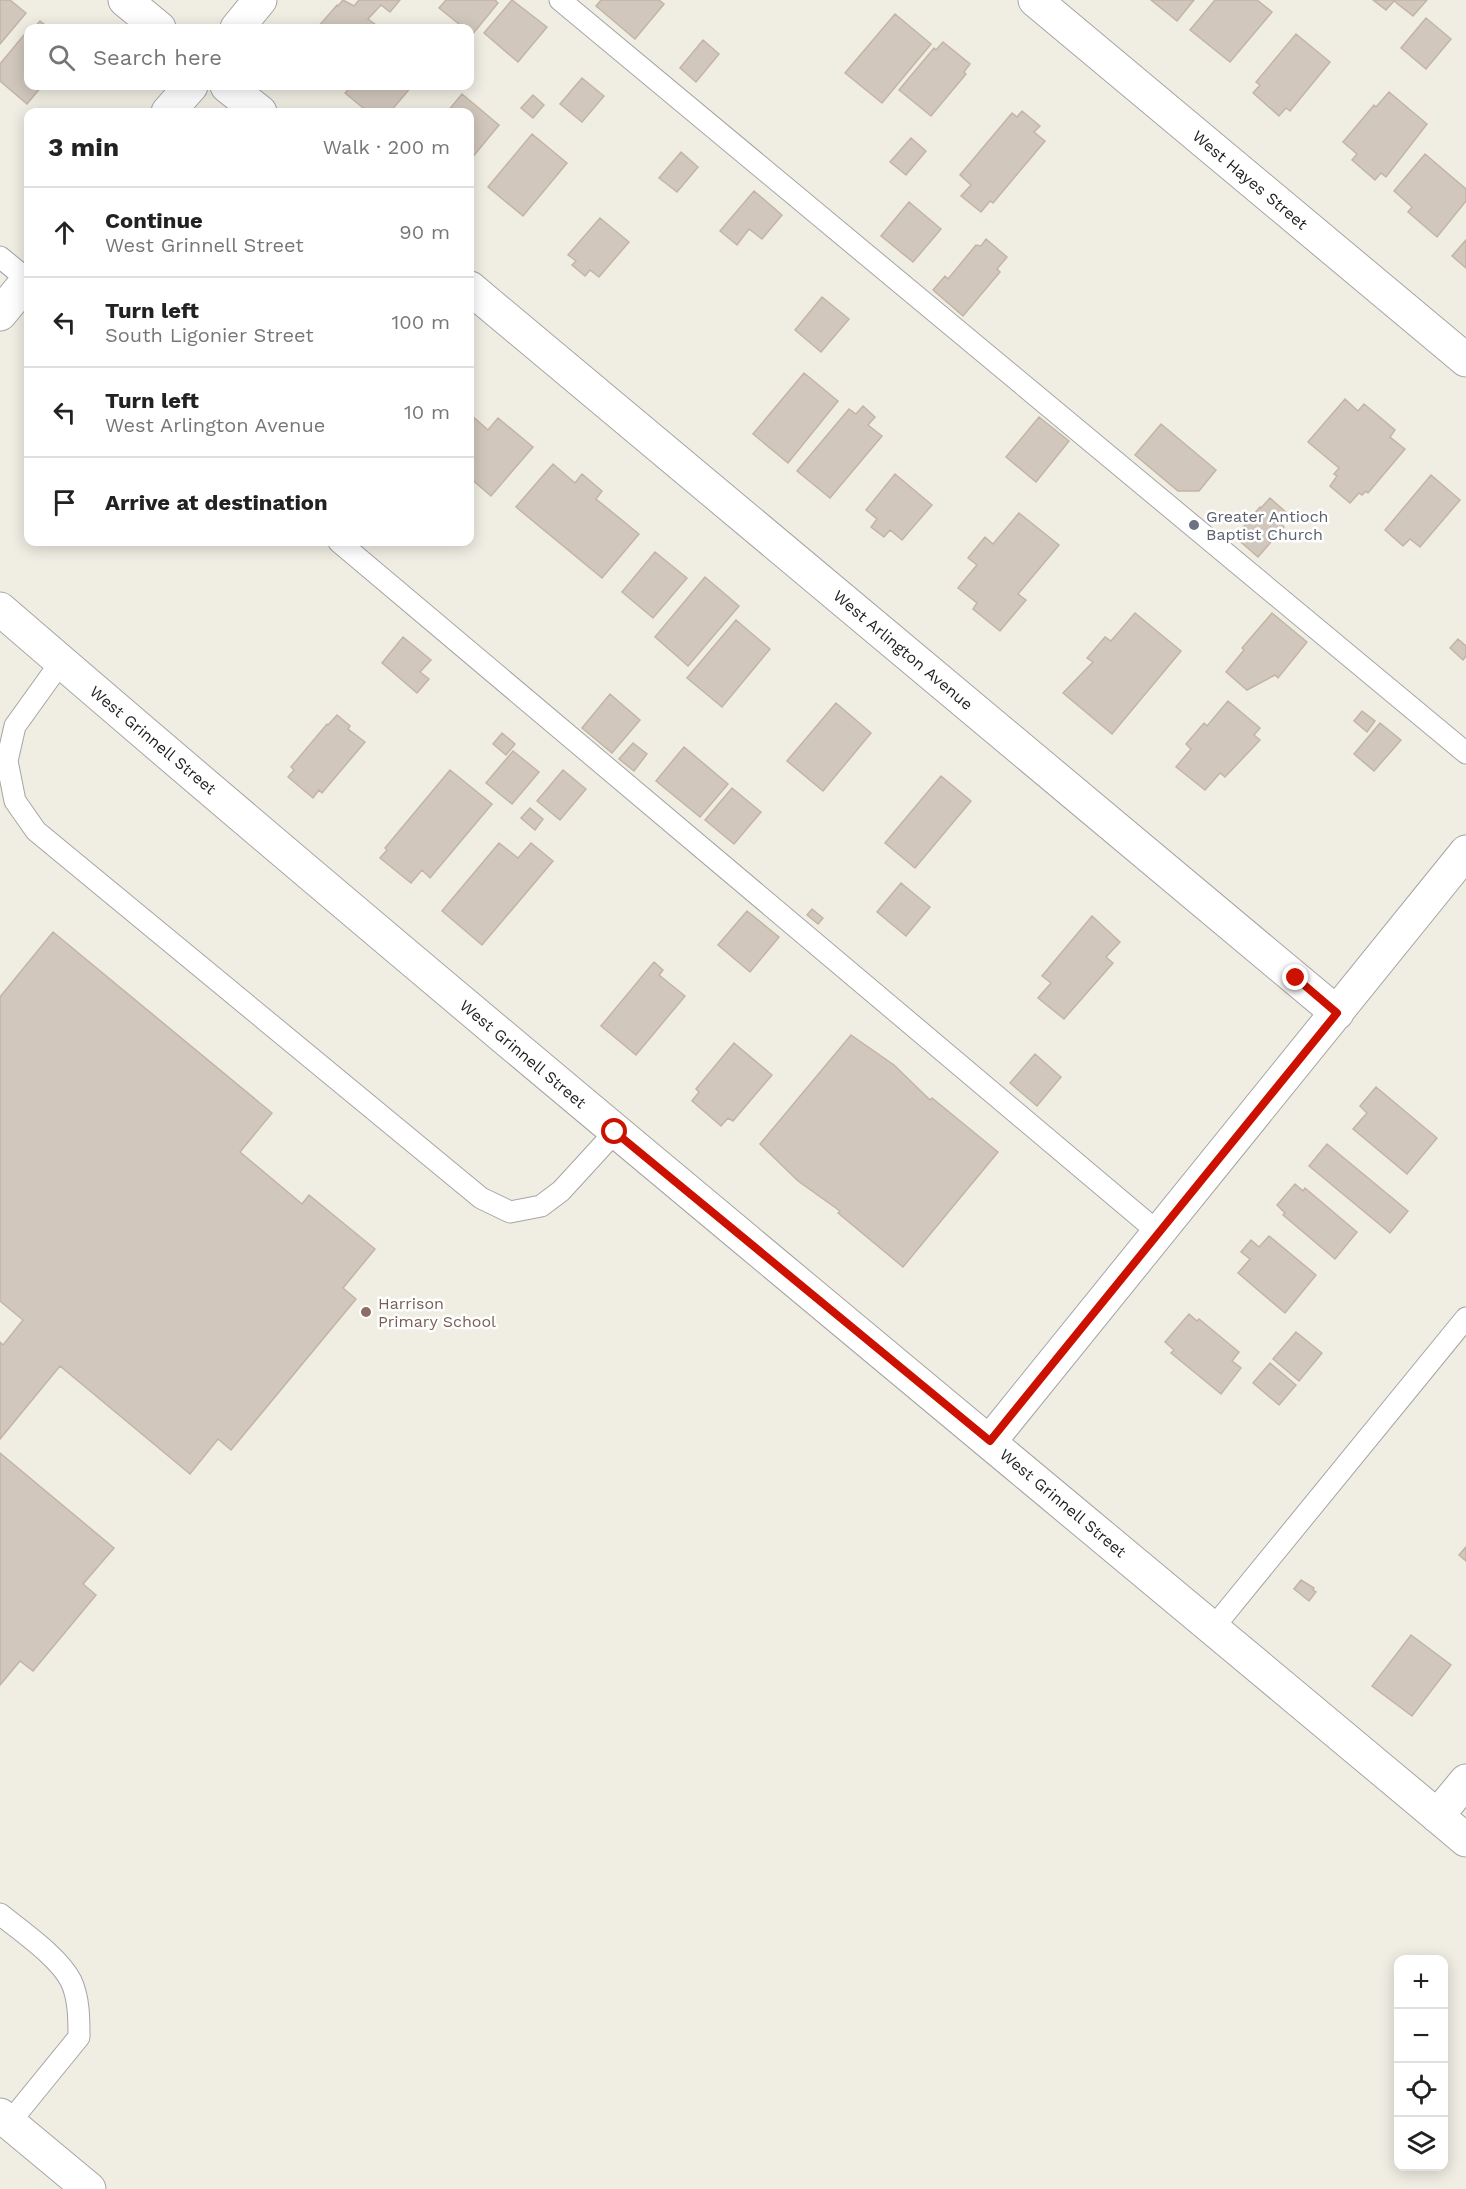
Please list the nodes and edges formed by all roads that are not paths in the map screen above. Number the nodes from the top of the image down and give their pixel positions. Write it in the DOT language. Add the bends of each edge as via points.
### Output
graph roads {
  1 [pos="124,0"];
  2 [pos="260,0"];
  3 [pos="560,0"];
  4 [pos="1035,0"];
  5 [pos="154,24"];
  6 [pos="240,24"];
  7 [pos="187,90"];
  8 [pos="232,90"];
  9 [pos="172,108"];
  10 [pos="255,108"];
  11 [pos="0,256"];
  12 [pos="24,277"];
  13 [pos="24,285"];
  14 [pos="474,291"];
  15 [pos="0,314"];
  16 [pos="1466,360"];
  17 [pos="344,546"];
  18 [pos="0,609"];
  19 [pos="61,662"];
  20 [pos="1466,753"];
  21 [pos="1466,852"];
  22 [pos="1337,1013"];
  23 [pos="615,1132"];
  24 [pos="1160,1233"];
  25 [pos="1466,1318"];
  26 [pos="990,1441"];
  27 [pos="1213,1628"];
  28 [pos="1466,1781"];
  29 [pos="1437,1816"];
  30 [pos="1466,1840"];
  31 [pos="0,1914"];
  32 [pos="5,2119"];
  33 [pos="89,2189"];
  1 -- 5 [label="street"];
  2 -- 6 [label="street"];
  3 -- 20 [label="lane"];
  4 -- 16 [label="street, West Hayes Street"];
  7 -- 9 [label="street"];
  8 -- 10 [label="street"];
  11 -- 12 [label="lane"];
  13 -- 15 [label="street"];
  14 -- 22 [label="street, West Arlington Avenue"];
  17 -- 24 [label="lane"];
  18 -- 19 [label="street, West Grinnell Street"];
  19 -- 23 [label="street, West Grinnell Street"];
  19 -- 23 [label="lane" via="15,726 7,761 15,801 36,831 481,1198 510,1212 541,1206 561,1191"];
  21 -- 22 [label="street"];
  22 -- 24 [label="street"];
  23 -- 26 [label="street, West Grinnell Street"];
  24 -- 26 [label="street"];
  25 -- 27 [label="lane"];
  26 -- 27 [label="street, West Grinnell Street"];
  27 -- 29 [label="street, West Grinnell Street"];
  28 -- 29 [label="street"];
  29 -- 30 [label="street, West Grinnell Street"];
  31 -- 32 [label="lane" via="51,1956 71,1981 78,2008 79,2037"];
  32 -- 33 [label="street"];
}
